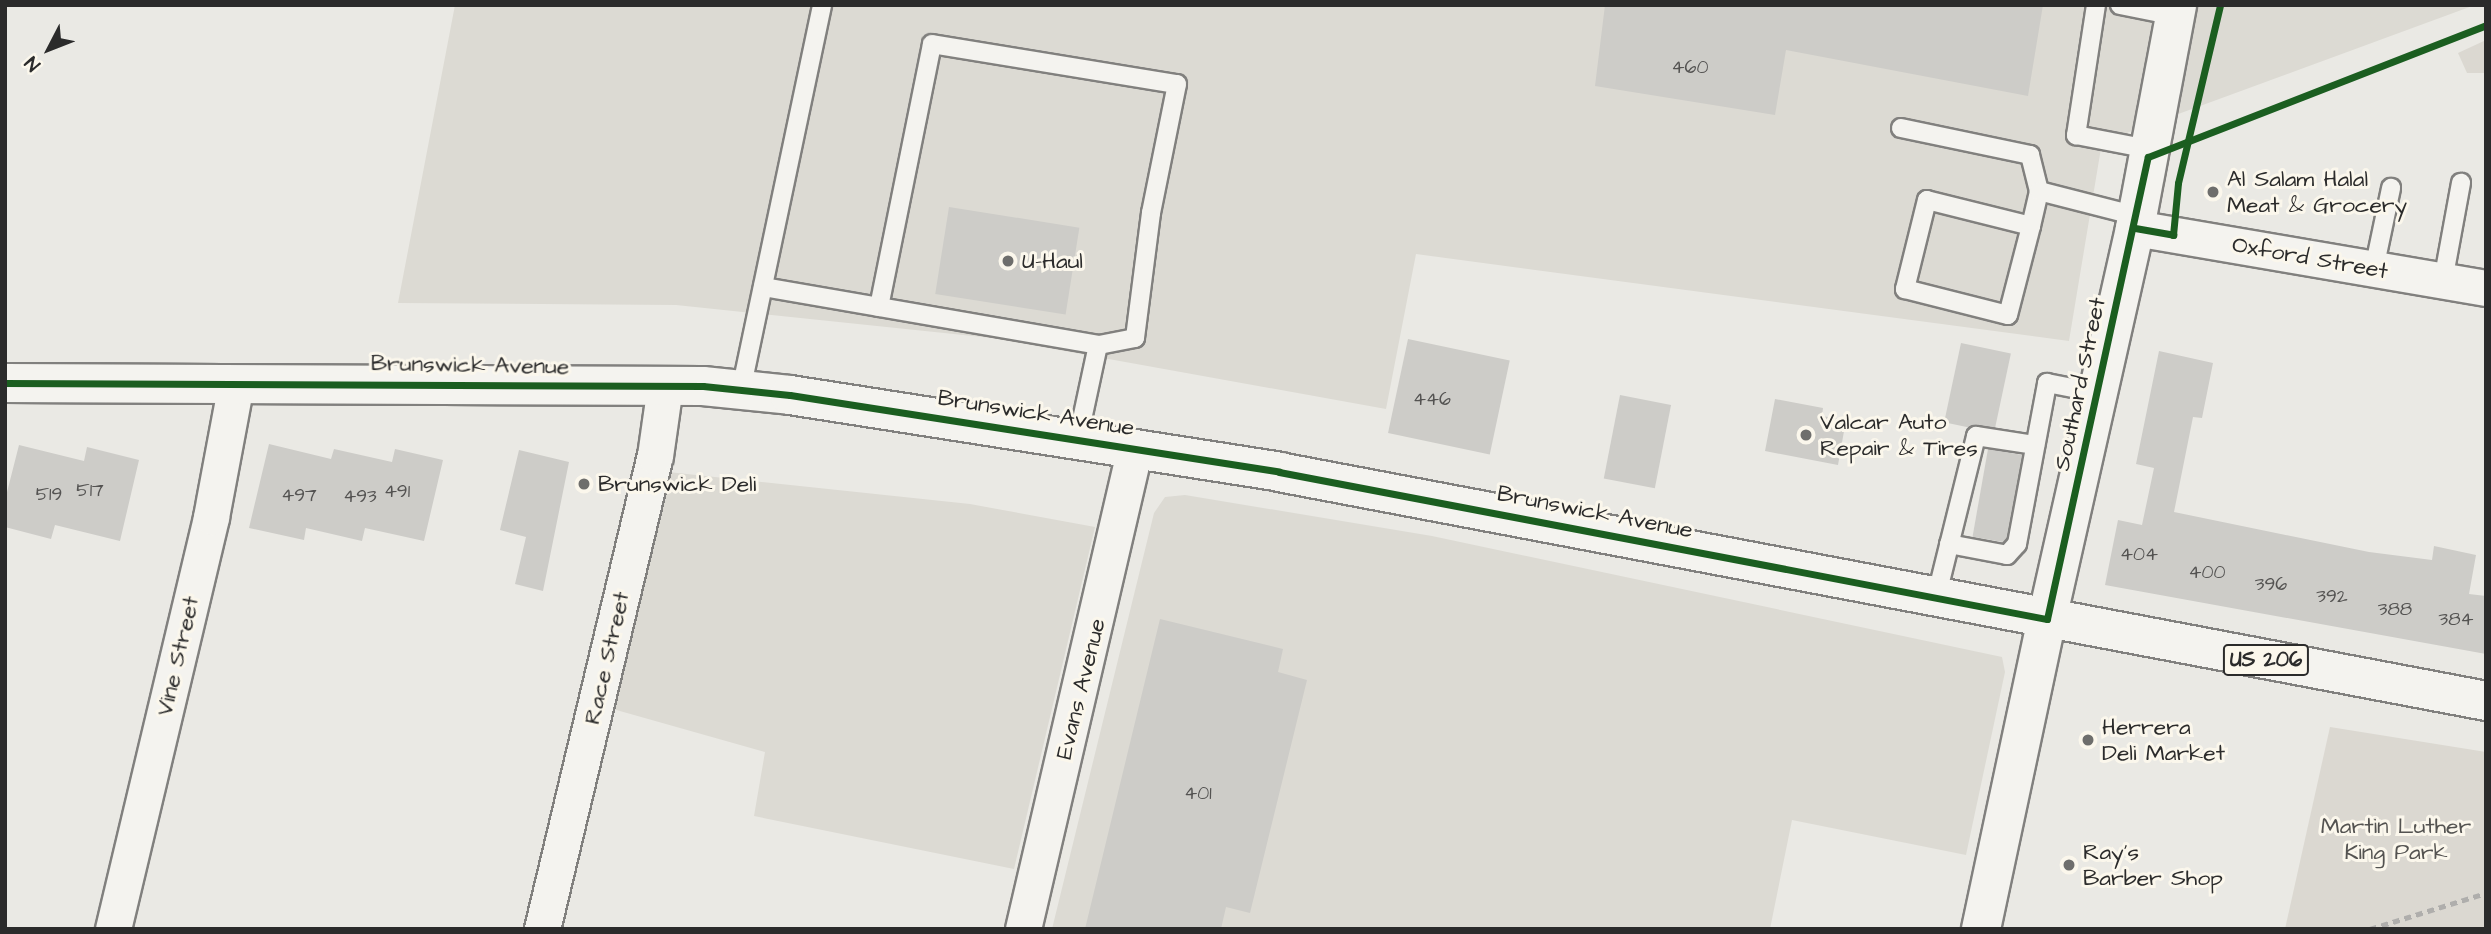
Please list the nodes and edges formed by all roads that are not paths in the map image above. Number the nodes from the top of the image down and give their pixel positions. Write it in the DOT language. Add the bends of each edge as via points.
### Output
graph roads {
  1 [pos="822,5"];
  2 [pos="2096,5"];
  3 [pos="2120,5"];
  4 [pos="2176,11"];
  5 [pos="1900,128"];
  6 [pos="2149,153"];
  7 [pos="2461,183"];
  8 [pos="2391,188"];
  9 [pos="2039,191"];
  10 [pos="2136,222"];
  11 [pos="2031,226"];
  12 [pos="2374,269"];
  13 [pos="2443,281"];
  14 [pos="763,287"];
  15 [pos="2486,288"];
  16 [pos="879,307"];
  17 [pos="1098,345"];
  18 [pos="5,383"];
  19 [pos="236,383"];
  20 [pos="665,386"];
  21 [pos="741,390"];
  22 [pos="2098,393"];
  23 [pos="1078,438"];
  24 [pos="2035,445"];
  25 [pos="1135,449"];
  26 [pos="1949,544"];
  27 [pos="1936,598"];
  28 [pos="2047,619"];
  29 [pos="2486,701"];
  30 [pos="113,929"];
  31 [pos="542,929"];
  32 [pos="1023,929"];
  33 [pos="1981,929"];
  1 -- 14 [label="lane"];
  2 -- 6 [label="lane" via="2076,135"];
  3 -- 4 [label="lane"];
  4 -- 6 [label="main road, Southard Street"];
  5 -- 9 [label="lane" via="2030,155"];
  6 -- 10 [label="main road, Southard Street"];
  7 -- 13 [label="lane"];
  8 -- 12 [label="lane"];
  9 -- 10 [label="lane"];
  9 -- 11 [label="lane"];
  10 -- 12 [label="street, Oxford Street"];
  10 -- 22 [label="main road, Southard Street"];
  11 -- 11 [label="lane" via="2008,315 1905,289 1927,200"];
  12 -- 13 [label="street, Oxford Street"];
  13 -- 15 [label="street, Oxford Street"];
  14 -- 16 [label="lane"];
  14 -- 21 [label="lane"];
  16 -- 17 [label="lane"];
  16 -- 17 [label="lane" via="932,44 1178,84 1151,213 1135,338"];
  17 -- 23 [label="lane"];
  18 -- 19 [label="main road, Brunswick Avenue / US 206"];
  19 -- 20 [label="main road, Brunswick Avenue / US 206"];
  19 -- 30 [label="street, Vine Street" via="211,517"];
  20 -- 21 [label="main road, Brunswick Avenue / US 206"];
  20 -- 31 [label="street, Race Street" via="654,456"];
  21 -- 23 [label="main road, Brunswick Avenue / US 206"];
  22 -- 24 [label="lane" via="2047,383"];
  22 -- 28 [label="main road, Southard Street"];
  23 -- 25 [label="main road, Brunswick Avenue / US 206"];
  24 -- 26 [label="lane" via="1976,436"];
  24 -- 26 [label="lane" via="2017,544 2007,555"];
  25 -- 27 [label="main road, Brunswick Avenue / US 206"];
  25 -- 32 [label="street, Evans Avenue"];
  26 -- 27 [label="lane"];
  27 -- 28 [label="main road, Brunswick Avenue / US 206"];
  28 -- 29 [label="main road, Brunswick Avenue / US 206"];
  28 -- 33 [label="main road, Southard Street"];
}
